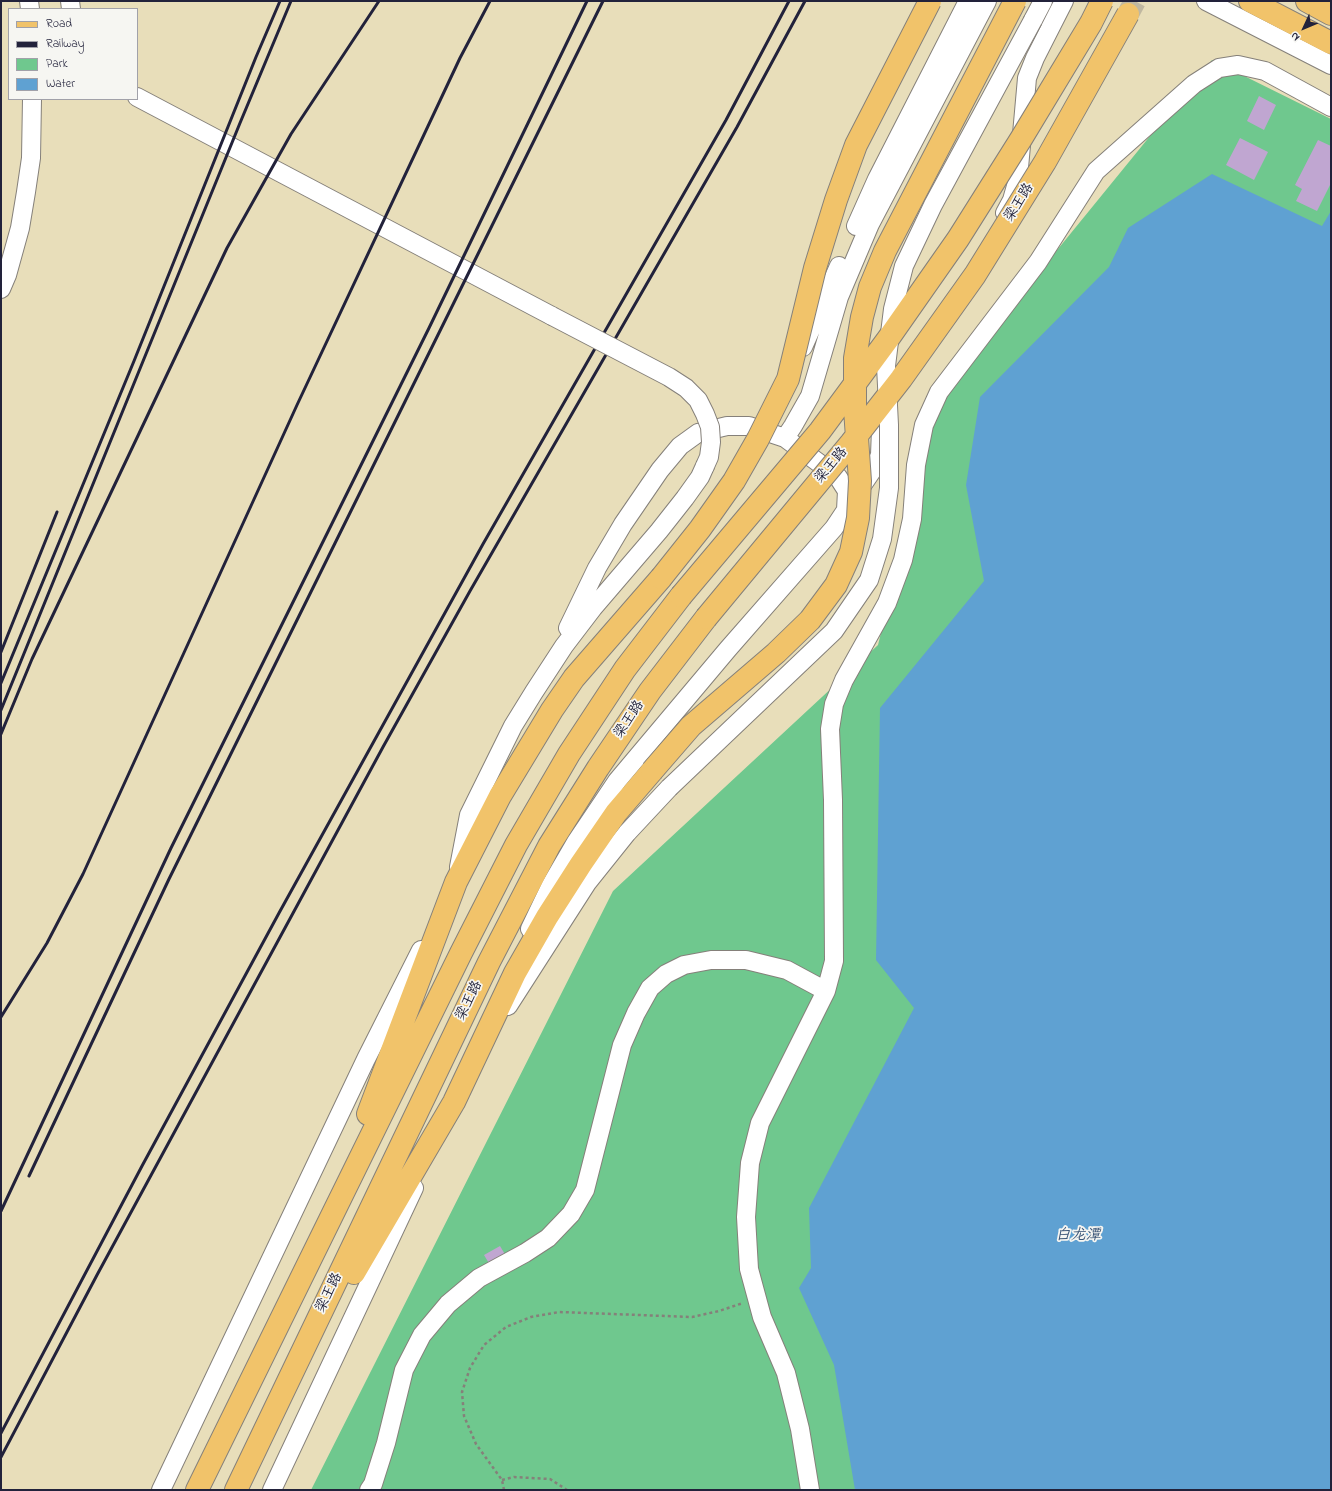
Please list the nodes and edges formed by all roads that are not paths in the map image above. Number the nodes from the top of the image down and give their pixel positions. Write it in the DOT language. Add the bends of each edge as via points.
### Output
graph roads {
  1 [pos="930,1"];
  2 [pos="968,1"];
  3 [pos="987,1"];
  4 [pos="1015,1"];
  5 [pos="1043,1"];
  6 [pos="1064,1"];
  7 [pos="1102,1"];
  8 [pos="1206,1"];
  9 [pos="1250,1"];
  10 [pos="1307,1"];
  11 [pos="979,9"];
  12 [pos="1128,14"];
  13 [pos="1331,14"];
  14 [pos="1331,43"];
  15 [pos="1331,65"];
  16 [pos="138,98"];
  17 [pos="32,100"];
  18 [pos="1331,107"];
  19 [pos="1,289"];
  20 [pos="788,379"];
  21 [pos="785,438"];
  22 [pos="846,510"];
  23 [pos="550,668"];
  24 [pos="456,882"];
  25 [pos="515,973"];
  26 [pos="826,991"];
  27 [pos="454,1102"];
  28 [pos="321,1238"];
  29 [pos="276,1405"];
  30 [pos="161,1490"];
  31 [pos="197,1490"];
  32 [pos="236,1490"];
  33 [pos="272,1490"];
  34 [pos="369,1490"];
  35 [pos="810,1490"];
  1 -- 20 [label="main road, 梁王路, bridge" via="856,145 815,268"];
  2 -- 20 [label="street, bridge" via="877,179"];
  3 -- 11 [label="street"];
  4 -- 25 [label="main road, bridge" via="885,251 870,287 855,358 855,409 860,481 858,518 850,552 836,585 810,620 776,653 691,726 616,813 547,917"];
  5 -- 27 [label="street, bridge" via="933,205 904,266 893,309 886,366 889,488 882,539 869,580 834,631 669,788 627,832 587,883 503,1014"];
  6 -- 22 [label="street" via="1027,78 1018,178 1012,200 1000,222 885,386 882,399 880,455"];
  7 -- 28 [label="main road, 梁王路, bridge" via="1022,139 958,239 888,339 820,431 681,596 617,682 569,754 516,845 461,952"];
  8 -- 15 [label="street"];
  9 -- 14 [label="main road"];
  10 -- 13 [label="main road"];
  11 -- 21 [label="street" via="870,224 839,297 810,396"];
  12 -- 29 [label="main road, 梁王路, bridge" via="1045,162 975,275 901,379 706,618 650,691 549,846 489,962"];
  16 -- 23 [label="street, bridge" via="669,377 698,400 710,428 711,442 709,457 700,477 659,531 593,608"];
  17 -- 19 [label="street" via="31,158 26,192 20,228"];
  18 -- 26 [label="street" via="1265,71 1238,65 1219,68 1194,84 1096,171 1038,262 939,392 924,425 916,465 912,519 903,560 887,603 844,680 834,704 830,729 834,961"];
  20 -- 24 [label="main road, 梁王路, bridge" via="734,482 661,578 579,672 552,710 500,796"];
  21 -- 22 [label="street" via="838,477 847,491"];
  21 -- 23 [label="street" via="749,426 727,426 698,433 680,446 660,470 597,568"];
  22 -- 25 [label="street" via="824,540 617,781 551,885 530,929"];
  23 -- 24 [label="street" via="513,726 469,815"];
  24 -- 28 [label="main road, 梁王路"];
  24 -- 30 [label="street" via="366,1059"];
  25 -- 27 [label="main road"];
  26 -- 34 [label="street" via="787,970 746,960 712,960 684,965 666,974 650,988 622,1045 585,1190 572,1214 548,1238 479,1278 448,1304 422,1335 404,1370 386,1443"];
  26 -- 35 [label="street" via="760,1123 750,1163 746,1217 749,1269 762,1317 786,1374 800,1429"];
  27 -- 29 [label="main road"];
  27 -- 33 [label="street"];
  28 -- 31 [label="main road, 梁王路"];
  29 -- 32 [label="main road, 梁王路"];
}
